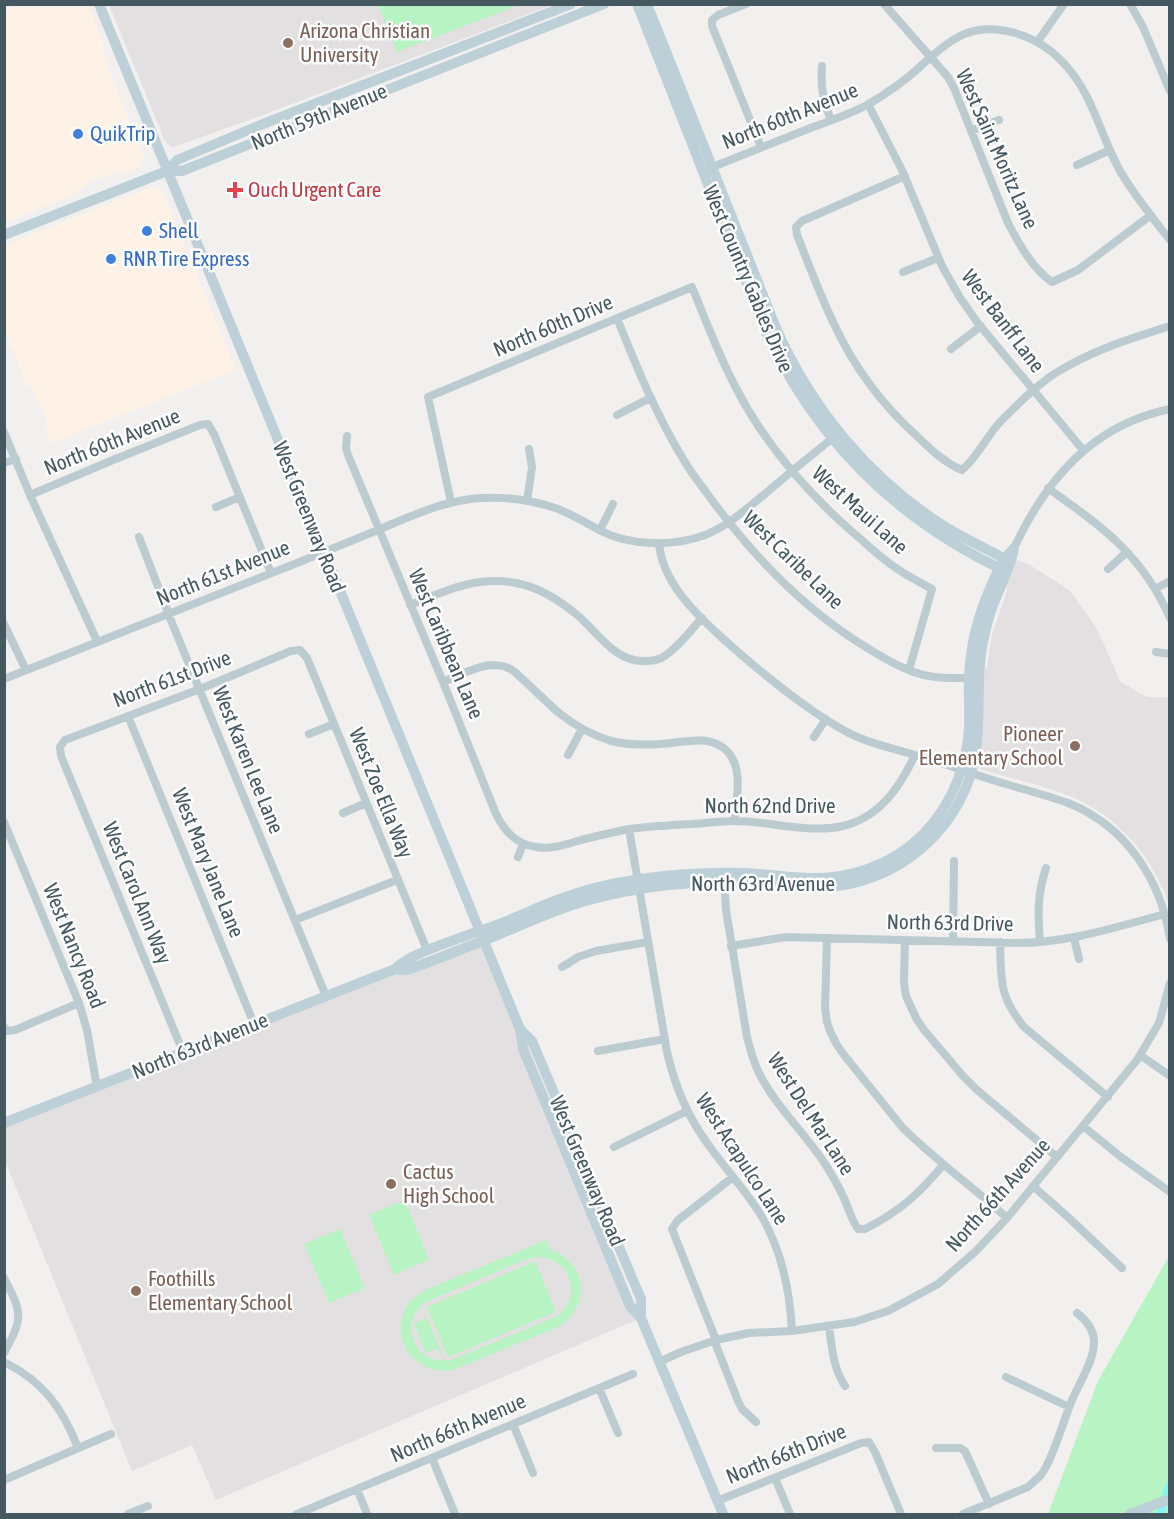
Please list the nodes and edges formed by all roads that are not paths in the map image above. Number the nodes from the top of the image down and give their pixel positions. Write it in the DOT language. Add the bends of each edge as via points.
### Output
graph roads {
  1 [pos="99,4"];
  2 [pos="571,4"];
  3 [pos="604,4"];
  4 [pos="637,4"];
  5 [pos="646,4"];
  6 [pos="746,4"];
  7 [pos="884,4"];
  8 [pos="1064,4"];
  9 [pos="1130,4"];
  10 [pos="1038,41"];
  11 [pos="930,57"];
  12 [pos="822,66"];
  13 [pos="1170,91"];
  14 [pos="868,104"];
  15 [pos="291,113"];
  16 [pos="831,120"];
  17 [pos="999,120"];
  18 [pos="297,126"];
  19 [pos="971,131"];
  20 [pos="239,134"];
  21 [pos="244,147"];
  22 [pos="761,147"];
  23 [pos="1110,150"];
  24 [pos="1077,165"];
  25 [pos="707,169"];
  26 [pos="167,171"];
  27 [pos="905,176"];
  28 [pos="1151,215"];
  29 [pos="4,235"];
  30 [pos="1170,240"];
  31 [pos="938,258"];
  32 [pos="903,272"];
  33 [pos="692,287"];
  34 [pos="617,318"];
  35 [pos="981,326"];
  36 [pos="1170,326"];
  37 [pos="951,349"];
  38 [pos="1033,390"];
  39 [pos="650,398"];
  40 [pos="1170,409"];
  41 [pos="617,415"];
  42 [pos="4,432"];
  43 [pos="347,436"];
  44 [pos="835,436"];
  45 [pos="528,449"];
  46 [pos="1083,450"];
  47 [pos="15,459"];
  48 [pos="4,463"];
  49 [pos="791,472"];
  50 [pos="1048,488"];
  51 [pos="30,495"];
  52 [pos="240,497"];
  53 [pos="527,501"];
  54 [pos="451,502"];
  55 [pos="613,504"];
  56 [pos="216,507"];
  57 [pos="729,523"];
  58 [pos="378,530"];
  59 [pos="600,530"];
  60 [pos="139,537"];
  61 [pos="659,544"];
  62 [pos="1014,548"];
  63 [pos="324,552"];
  64 [pos="1127,552"];
  65 [pos="1006,565"];
  66 [pos="1108,569"];
  67 [pos="272,573"];
  68 [pos="1170,581"];
  69 [pos="1155,589"];
  70 [pos="410,605"];
  71 [pos="169,614"];
  72 [pos="702,618"];
  73 [pos="1170,618"];
  74 [pos="4,624"];
  75 [pos="97,641"];
  76 [pos="300,650"];
  77 [pos="1156,651"];
  78 [pos="1170,654"];
  79 [pos="26,670"];
  80 [pos="909,670"];
  81 [pos="973,678"];
  82 [pos="4,679"];
  83 [pos="443,682"];
  84 [pos="200,689"];
  85 [pos="128,716"];
  86 [pos="826,719"];
  87 [pos="334,724"];
  88 [pos="582,729"];
  89 [pos="309,734"];
  90 [pos="814,737"];
  91 [pos="60,747"];
  92 [pos="568,755"];
  93 [pos="915,755"];
  94 [pos="967,771"];
  95 [pos="366,803"];
  96 [pos="343,813"];
  97 [pos="735,821"];
  98 [pos="4,822"];
  99 [pos="629,829"];
  100 [pos="523,844"];
  101 [pos="518,857"];
  102 [pos="954,861"];
  103 [pos="1046,868"];
  104 [pos="725,878"];
  105 [pos="397,879"];
  106 [pos="639,884"];
  107 [pos="1165,914"];
  108 [pos="295,920"];
  109 [pos="482,935"];
  110 [pos="827,938"];
  111 [pos="1074,938"];
  112 [pos="1170,939"];
  113 [pos="905,940"];
  114 [pos="648,942"];
  115 [pos="953,942"];
  116 [pos="1000,942"];
  117 [pos="1040,942"];
  118 [pos="731,946"];
  119 [pos="428,950"];
  120 [pos="1079,959"];
  121 [pos="562,967"];
  122 [pos="395,969"];
  123 [pos="1169,985"];
  124 [pos="326,996"];
  125 [pos="79,1003"];
  126 [pos="254,1024"];
  127 [pos="6,1029"];
  128 [pos="520,1029"];
  129 [pos="665,1039"];
  130 [pos="598,1051"];
  131 [pos="183,1052"];
  132 [pos="1140,1055"];
  133 [pos="1170,1076"];
  134 [pos="97,1087"];
  135 [pos="1108,1096"];
  136 [pos="687,1111"];
  137 [pos="4,1123"];
  138 [pos="1083,1126"];
  139 [pos="614,1147"];
  140 [pos="1057,1157"];
  141 [pos="943,1165"];
  142 [pos="733,1177"];
  143 [pos="577,1178"];
  144 [pos="590,1178"];
  145 [pos="1032,1186"];
  146 [pos="1170,1192"];
  147 [pos="1007,1218"];
  148 [pos="1122,1268"];
  149 [pos="4,1278"];
  150 [pos="1077,1313"];
  151 [pos="641,1318"];
  152 [pos="829,1326"];
  153 [pos="792,1331"];
  154 [pos="715,1340"];
  155 [pos="4,1353"];
  156 [pos="4,1362"];
  157 [pos="659,1362"];
  158 [pos="633,1374"];
  159 [pos="1006,1377"];
  160 [pos="845,1386"];
  161 [pos="599,1388"];
  162 [pos="1069,1407"];
  163 [pos="756,1422"];
  164 [pos="513,1424"];
  165 [pos="618,1433"];
  166 [pos="111,1434"];
  167 [pos="78,1448"];
  168 [pos="936,1448"];
  169 [pos="432,1458"];
  170 [pos="533,1473"];
  171 [pos="775,1478"];
  172 [pos="4,1480"];
  173 [pos="357,1490"];
  174 [pos="1170,1499"];
  175 [pos="717,1501"];
  176 [pos="988,1504"];
  177 [pos="148,1506"];
  178 [pos="968,1514"];
  179 [pos="129,1515"];
  180 [pos="297,1515"];
  181 [pos="367,1515"];
  182 [pos="455,1515"];
  183 [pos="723,1515"];
  184 [pos="790,1515"];
  185 [pos="901,1515"];
  186 [pos="1130,1515"];
  1 -- 26 [label="main road, West Greenway Road"];
  2 -- 15 [label="main road, North 59th Avenue"];
  3 -- 18 [label="main road, North 59th Avenue"];
  4 -- 25 [label="main road, West Country Gables Drive"];
  5 -- 25 [label="main road, West Country Gables Drive"];
  6 -- 22 [label="street" via="718,15 712,26"];
  7 -- 11 [label="street, West Saint Moritz Lane"];
  8 -- 10 [label="street"];
  9 -- 13 [label="street"];
  10 -- 11 [label="street, North 60th Avenue" via="1001,29 977,30 955,38"];
  10 -- 23 [label="street" via="1077,79"];
  11 -- 14 [label="street, North 60th Avenue"];
  11 -- 19 [label="street, West Saint Moritz Lane" via="948,77"];
  12 -- 16 [label="street" via="821,87"];
  14 -- 16 [label="street, North 60th Avenue"];
  14 -- 27 [label="street, West Banff Lane"];
  15 -- 18 [label="main road"];
  15 -- 20 [label="main road, North 59th Avenue"];
  16 -- 22 [label="street, North 60th Avenue"];
  17 -- 19 [label="street"];
  18 -- 21 [label="main road, North 59th Avenue"];
  19 -- 28 [label="street, West Saint Moritz Lane" via="1013,232 1052,282 1078,270"];
  20 -- 21 [label="main road"];
  20 -- 26 [label="main road, North 59th Avenue" via="177,160"];
  21 -- 26 [label="main road, North 59th Avenue" via="182,171"];
  22 -- 25 [label="street, North 60th Avenue"];
  23 -- 24 [label="street"];
  23 -- 28 [label="street" via="1119,170"];
  25 -- 44 [label="main road, West Country Gables Drive" via="774,350 805,404"];
  26 -- 29 [label="main road, North 59th Avenue"];
  26 -- 63 [label="main road, West Greenway Road"];
  27 -- 31 [label="street, West Banff Lane"];
  27 -- 38 [label="street" via="796,227 826,308 845,345 880,398 912,432 962,470 995,427"];
  28 -- 30 [label="street"];
  31 -- 32 [label="street"];
  31 -- 35 [label="street, West Banff Lane"];
  33 -- 34 [label="street, North 60th Drive"];
  33 -- 49 [label="street, West Maui Lane" via="737,390"];
  34 -- 39 [label="street, West Caribe Lane"];
  34 -- 54 [label="street, North 60th Drive" via="428,398"];
  35 -- 37 [label="street"];
  35 -- 38 [label="street, West Banff Lane"];
  36 -- 38 [label="street" via="1102,349 1054,374"];
  38 -- 46 [label="street, West Banff Lane"];
  39 -- 41 [label="street"];
  39 -- 57 [label="street, West Caribe Lane" via="685,463"];
  40 -- 46 [label="street, North 63rd Avenue" via="1120,426"];
  42 -- 47 [label="street"];
  43 -- 58 [label="street, West Caribbean Lane" via="348,455"];
  44 -- 49 [label="street, North 61st Avenue"];
  44 -- 65 [label="main road, West Country Gables Drive" via="873,482 924,525 953,543"];
  45 -- 53 [label="street" via="532,467"];
  46 -- 50 [label="street, North 63rd Avenue"];
  47 -- 48 [label="street, North 60th Avenue"];
  47 -- 51 [label="street"];
  49 -- 57 [label="street, North 61st Avenue"];
  49 -- 80 [label="street, West Maui Lane" via="864,542 896,568 932,589"];
  50 -- 62 [label="street, North 63rd Avenue"];
  50 -- 64 [label="street"];
  51 -- 52 [label="street, North 60th Avenue" via="208,424"];
  51 -- 75 [label="street"];
  52 -- 56 [label="street"];
  52 -- 67 [label="street"];
  53 -- 54 [label="street, North 61st Avenue" via="471,498"];
  53 -- 59 [label="street, North 61st Avenue" via="581,518"];
  54 -- 58 [label="street, North 61st Avenue"];
  55 -- 59 [label="street"];
  57 -- 61 [label="street, North 61st Avenue" via="691,540"];
  57 -- 80 [label="street, West Caribe Lane" via="772,572 829,622"];
  58 -- 63 [label="street, North 61st Avenue"];
  58 -- 70 [label="street, West Caribbean Lane"];
  59 -- 61 [label="street, North 61st Avenue"];
  60 -- 71 [label="street, West Karen Lee Lane"];
  61 -- 72 [label="street" via="676,588"];
  62 -- 65 [label="main road, North 63rd Avenue"];
  63 -- 67 [label="street, North 61st Avenue"];
  63 -- 109 [label="main road, West Greenway Road"];
  64 -- 66 [label="street"];
  64 -- 69 [label="street"];
  65 -- 81 [label="main road, North 63rd Avenue"];
  67 -- 71 [label="street, North 61st Avenue"];
  68 -- 69 [label="street"];
  69 -- 73 [label="street"];
  70 -- 72 [label="street" via="484,580 516,583 548,595 576,614 621,656 644,662 663,657"];
  70 -- 83 [label="street, West Caribbean Lane"];
  71 -- 75 [label="street, North 61st Avenue"];
  71 -- 84 [label="street, West Karen Lee Lane"];
  72 -- 86 [label="street" via="764,675"];
  74 -- 79 [label="street"];
  75 -- 79 [label="street, North 61st Avenue"];
  76 -- 84 [label="street, North 61st Drive"];
  76 -- 87 [label="street, West Zoe Ella Way" via="307,658"];
  77 -- 78 [label="street"];
  79 -- 82 [label="street, North 61st Avenue"];
  80 -- 81 [label="street, West Caribe Lane" via="934,677"];
  81 -- 94 [label="main road, North 63rd Avenue" via="973,736 977,749"];
  83 -- 88 [label="street" via="477,668 508,668"];
  83 -- 100 [label="street, West Caribbean Lane" via="500,823"];
  84 -- 85 [label="street, North 61st Drive"];
  84 -- 108 [label="street, West Karen Lee Lane"];
  85 -- 91 [label="street, North 61st Drive" via="65,740"];
  85 -- 126 [label="street, West Mary Jane Lane"];
  86 -- 90 [label="street"];
  86 -- 93 [label="street" via="861,739"];
  87 -- 89 [label="street"];
  87 -- 95 [label="street, West Zoe Ella Way"];
  88 -- 92 [label="street"];
  88 -- 97 [label="street" via="618,743 716,743 731,756 736,770"];
  91 -- 131 [label="street, West Carol Ann Way"];
  93 -- 94 [label="street"];
  93 -- 97 [label="street, North 62nd Drive" via="884,804 843,826 817,828"];
  94 -- 104 [label="main road, North 63rd Avenue" via="955,810 938,833 914,855 882,873 856,882 816,888"];
  94 -- 107 [label="street" via="1069,804 1097,819 1127,844 1145,868"];
  95 -- 96 [label="street"];
  95 -- 105 [label="street, West Zoe Ella Way"];
  97 -- 99 [label="street, North 62nd Drive"];
  98 -- 125 [label="street, West Nancy Road"];
  99 -- 100 [label="street, North 62nd Drive" via="556,847"];
  99 -- 106 [label="street, West Acapulco Lane"];
  100 -- 101 [label="street"];
  102 -- 115 [label="street"];
  103 -- 117 [label="street" via="1038,902"];
  104 -- 106 [label="main road, North 63rd Avenue"];
  104 -- 118 [label="street, West Del Mar Lane"];
  105 -- 108 [label="street"];
  105 -- 119 [label="street, West Zoe Ella Way"];
  106 -- 109 [label="main road, North 63rd Avenue"];
  106 -- 114 [label="street, West Acapulco Lane"];
  107 -- 111 [label="street, North 63rd Drive"];
  107 -- 112 [label="street"];
  108 -- 124 [label="street, West Karen Lee Lane"];
  109 -- 119 [label="main road, North 63rd Avenue"];
  109 -- 122 [label="main road, North 63rd Avenue" via="407,970"];
  109 -- 128 [label="main road, West Greenway Road"];
  110 -- 113 [label="street, North 63rd Drive"];
  110 -- 118 [label="street, North 63rd Drive" via="786,938"];
  110 -- 141 [label="street" via="825,1008 837,1045 902,1127"];
  111 -- 117 [label="street, North 63rd Drive"];
  111 -- 120 [label="street"];
  113 -- 115 [label="street, North 63rd Drive"];
  113 -- 140 [label="street" via="906,996 924,1030 970,1084"];
  114 -- 121 [label="street" via="596,951"];
  114 -- 129 [label="street, West Acapulco Lane"];
  115 -- 116 [label="street, North 63rd Drive"];
  116 -- 117 [label="street, North 63rd Drive"];
  116 -- 135 [label="street" via="1002,986 1013,1013 1024,1027"];
  118 -- 141 [label="street, West Del Mar Lane" via="747,1037 759,1073 827,1168 858,1229 865,1229 905,1205"];
  119 -- 122 [label="main road, North 63rd Avenue"];
  122 -- 124 [label="main road, North 63rd Avenue"];
  123 -- 132 [label="street, North 66th Avenue" via="1159,1023"];
  124 -- 126 [label="main road, North 63rd Avenue"];
  125 -- 127 [label="street" via="15,1029"];
  125 -- 134 [label="street, West Nancy Road"];
  126 -- 131 [label="main road, North 63rd Avenue"];
  128 -- 143 [label="main road, West Greenway Road" via="523,1049"];
  128 -- 144 [label="main road, West Greenway Road" via="532,1041"];
  129 -- 130 [label="street"];
  129 -- 136 [label="street, West Acapulco Lane"];
  131 -- 134 [label="main road, North 63rd Avenue"];
  132 -- 133 [label="street"];
  132 -- 135 [label="street, North 66th Avenue"];
  134 -- 137 [label="main road, North 63rd Avenue"];
  135 -- 138 [label="street, North 66th Avenue"];
  136 -- 139 [label="street"];
  136 -- 142 [label="street, West Acapulco Lane"];
  138 -- 140 [label="street, North 66th Avenue"];
  138 -- 146 [label="street"];
  140 -- 145 [label="street, North 66th Avenue"];
  141 -- 147 [label="street"];
  142 -- 153 [label="street, West Acapulco Lane" via="756,1207 775,1243 787,1279"];
  142 -- 154 [label="street" via="672,1229"];
  143 -- 144 [label="main road"];
  143 -- 151 [label="main road, West Greenway Road" via="630,1306"];
  144 -- 151 [label="main road, West Greenway Road" via="641,1299"];
  145 -- 147 [label="street, North 66th Avenue"];
  145 -- 148 [label="street"];
  147 -- 152 [label="street, North 66th Avenue" via="938,1284 888,1311"];
  149 -- 155 [label="street" via="19,1319"];
  150 -- 162 [label="street" via="1091,1328 1094,1339 1091,1358"];
  151 -- 157 [label="main road, West Greenway Road"];
  152 -- 153 [label="street, North 66th Avenue"];
  152 -- 160 [label="street" via="835,1367"];
  153 -- 154 [label="street, North 66th Avenue"];
  154 -- 157 [label="street, North 66th Avenue"];
  154 -- 163 [label="street" via="742,1409"];
  156 -- 167 [label="street" via="34,1380 56,1403"];
  157 -- 175 [label="main road, West Greenway Road"];
  158 -- 161 [label="street, North 66th Avenue"];
  159 -- 162 [label="street"];
  161 -- 164 [label="street, North 66th Avenue"];
  161 -- 165 [label="street"];
  162 -- 176 [label="street" via="1046,1467 1035,1482"];
  164 -- 169 [label="street, North 66th Avenue"];
  164 -- 170 [label="street"];
  166 -- 167 [label="street"];
  167 -- 172 [label="street"];
  168 -- 176 [label="street" via="965,1450"];
  169 -- 173 [label="street, North 66th Avenue"];
  169 -- 182 [label="street"];
  171 -- 175 [label="street, North 66th Drive"];
  171 -- 184 [label="street"];
  171 -- 185 [label="street, North 66th Drive" via="869,1443"];
  173 -- 180 [label="street, North 66th Avenue"];
  173 -- 181 [label="street"];
  174 -- 186 [label="main road"];
  175 -- 183 [label="main road, West Greenway Road"];
  176 -- 178 [label="street"];
  177 -- 179 [label="street"];
}
